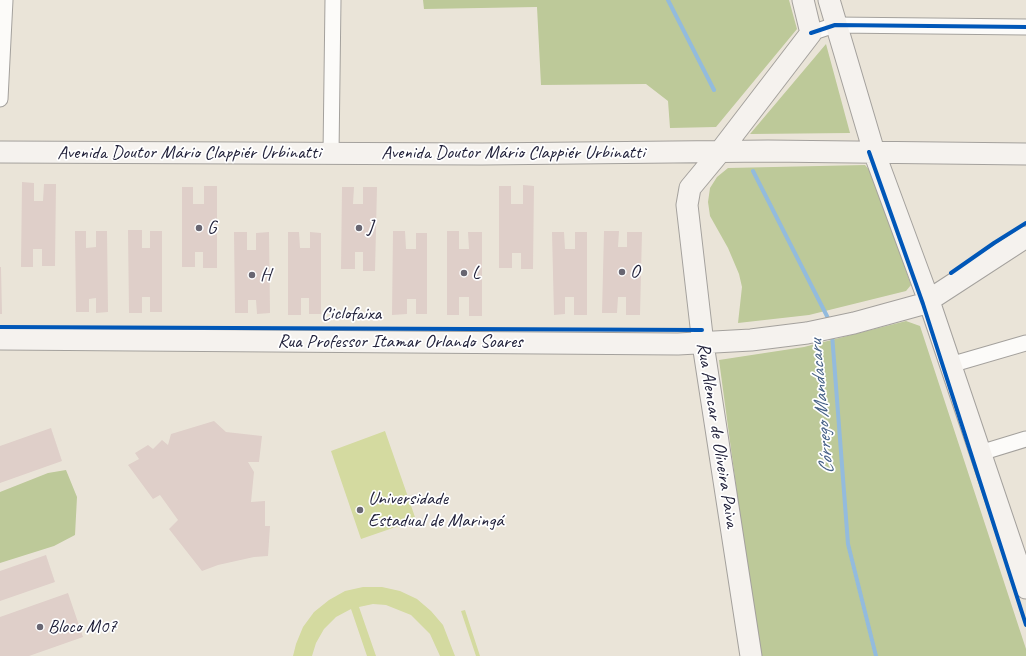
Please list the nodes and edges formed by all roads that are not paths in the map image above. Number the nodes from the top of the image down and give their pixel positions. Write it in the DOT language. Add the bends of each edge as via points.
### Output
graph roads {
  1 [pos="5,0"];
  2 [pos="333,0"];
  3 [pos="802,0"];
  4 [pos="829,0"];
  5 [pos="835,25"];
  6 [pos="1026,27"];
  7 [pos="811,33"];
  8 [pos="0,99"];
  9 [pos="0,152"];
  10 [pos="874,152"];
  11 [pos="719,153"];
  12 [pos="330,154"];
  13 [pos="1026,154"];
  14 [pos="1026,236"];
  15 [pos="929,301"];
  16 [pos="0,339"];
  17 [pos="1026,343"];
  18 [pos="703,344"];
  19 [pos="950,365"];
  20 [pos="1026,439"];
  21 [pos="980,453"];
  22 [pos="1023,568"];
  23 [pos="1026,588"];
  24 [pos="751,656"];
  1 -- 8 [label="street"];
  2 -- 12 [label="street"];
  3 -- 7 [label="main road"];
  4 -- 5 [label="main road"];
  5 -- 6 [label="street"];
  5 -- 7 [label="street"];
  5 -- 10 [label="main road"];
  7 -- 11 [label="main road, Rua Alencar de Oliveira Paiva"];
  9 -- 12 [label="main road, Avenida Doutor Mário Clappiér Urbinatti"];
  10 -- 11 [label="main road, Avenida Doutor Mário Clappiér Urbinatti"];
  10 -- 13 [label="main road, Avenida Doutor Mário Clappiér Urbinatti"];
  10 -- 15 [label="main road"];
  11 -- 12 [label="main road, Avenida Doutor Mário Clappiér Urbinatti"];
  11 -- 18 [label="main road, Rua Alencar de Oliveira Paiva" via="690,188 687,205"];
  14 -- 15 [label="main road"];
  15 -- 18 [label="main road" via="854,323 807,333"];
  15 -- 19 [label="main road"];
  16 -- 18 [label="main road, Rua Professor Itamar Orlando Soares"];
  17 -- 19 [label="street"];
  18 -- 24 [label="main road, Rua Alencar de Oliveira Paiva"];
  19 -- 21 [label="main road"];
  20 -- 21 [label="street"];
  21 -- 22 [label="main road"];
  22 -- 23 [label="main road"];
}
